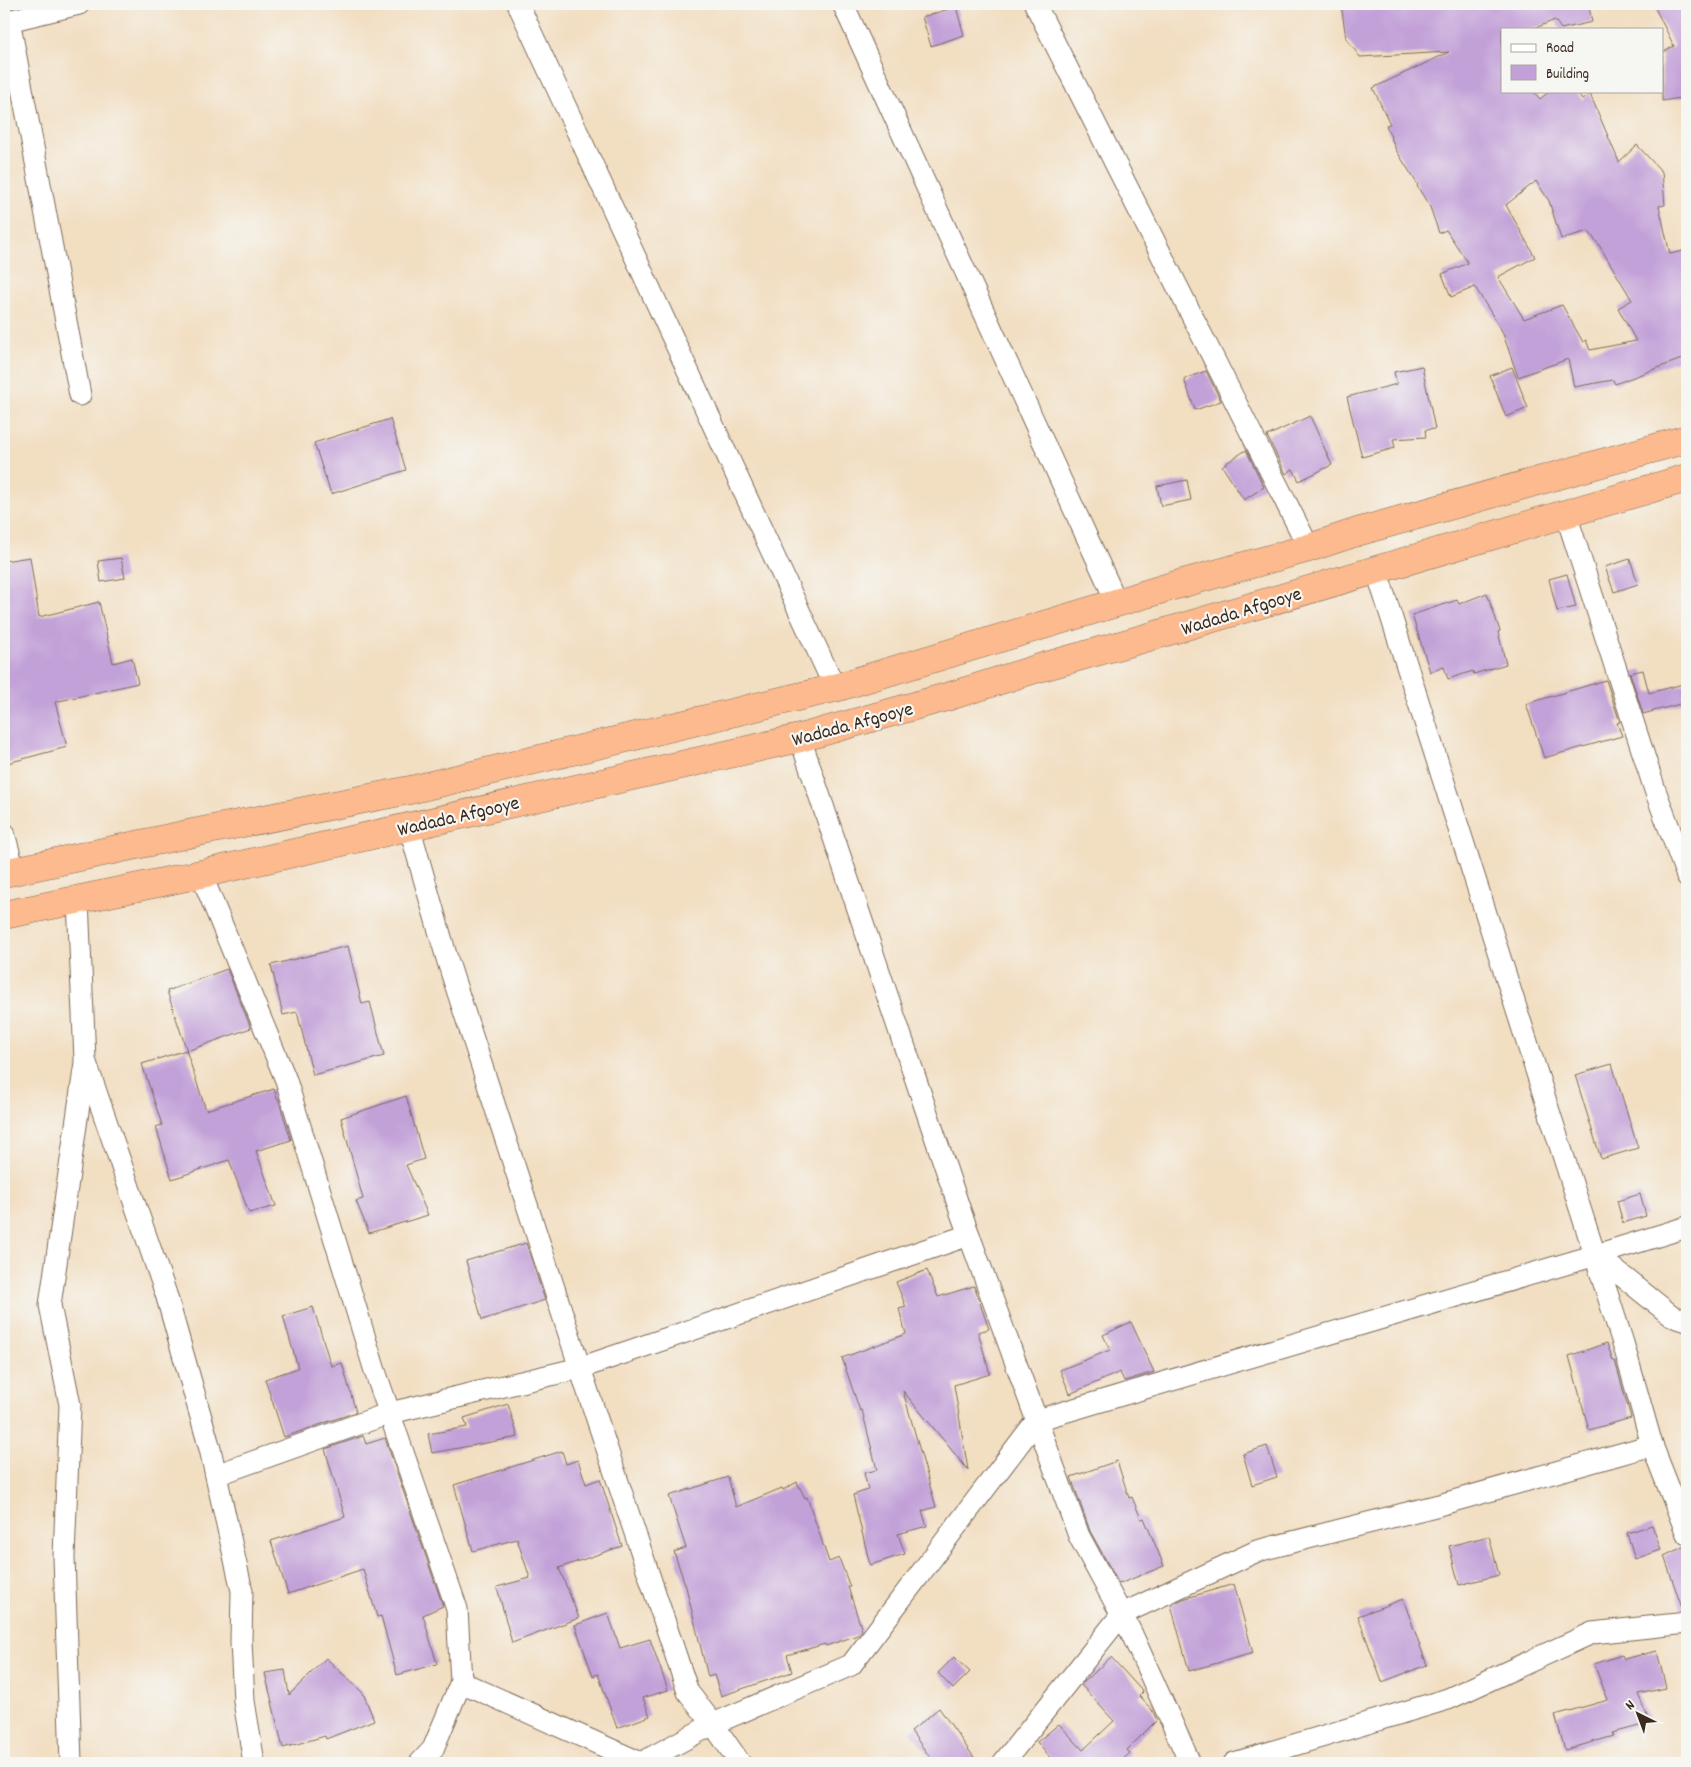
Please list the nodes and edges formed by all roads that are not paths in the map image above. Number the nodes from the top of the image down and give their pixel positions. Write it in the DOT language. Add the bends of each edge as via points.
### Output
graph roads {
  1 [pos="80,4"];
  2 [pos="518,4"];
  3 [pos="843,4"];
  4 [pos="1035,4"];
  5 [pos="7,21"];
  6 [pos="80,395"];
  7 [pos="1687,439"];
  8 [pos="1687,478"];
  9 [pos="1566,514"];
  10 [pos="1308,548"];
  11 [pos="1376,569"];
  12 [pos="1117,603"];
  13 [pos="835,688"];
  14 [pos="800,738"];
  15 [pos="409,826"];
  16 [pos="4,833"];
  17 [pos="9,872"];
  18 [pos="201,874"];
  19 [pos="1687,876"];
  20 [pos="78,900"];
  21 [pos="4,915"];
  22 [pos="85,1060"];
  23 [pos="1687,1226"];
  24 [pos="969,1235"];
  25 [pos="1596,1255"];
  26 [pos="1687,1321"];
  27 [pos="580,1368"];
  28 [pos="390,1414"];
  29 [pos="1036,1420"];
  30 [pos="1652,1445"];
  31 [pos="216,1475"];
  32 [pos="1687,1534"];
  33 [pos="1122,1614"];
  34 [pos="1687,1623"];
  35 [pos="461,1682"];
  36 [pos="713,1724"];
  37 [pos="71,1763"];
  38 [pos="254,1763"];
  39 [pos="420,1763"];
  40 [pos="740,1763"];
  41 [pos="1003,1763"];
  42 [pos="1190,1763"];
  43 [pos="1234,1763"];
  1 -- 5 [label="street"];
  2 -- 13 [label="street"];
  3 -- 12 [label="street"];
  4 -- 10 [label="street"];
  5 -- 6 [label="street"];
  7 -- 10 [label="highway, Wadada Afgooye"];
  8 -- 9 [label="highway, Wadada Afgooye"];
  9 -- 11 [label="highway, Wadada Afgooye"];
  9 -- 19 [label="street" via="1655,790"];
  10 -- 12 [label="highway, Wadada Afgooye"];
  11 -- 14 [label="highway, Wadada Afgooye"];
  11 -- 25 [label="street"];
  12 -- 13 [label="highway, Wadada Afgooye"];
  13 -- 17 [label="highway, Wadada Afgooye" via="410,790"];
  14 -- 15 [label="highway, Wadada Afgooye"];
  14 -- 24 [label="street"];
  15 -- 18 [label="highway, Wadada Afgooye"];
  15 -- 27 [label="street" via="448,962"];
  16 -- 17 [label="street"];
  18 -- 20 [label="highway, Wadada Afgooye"];
  18 -- 28 [label="street" via="286,1080"];
  20 -- 21 [label="highway, Wadada Afgooye"];
  20 -- 22 [label="street"];
  22 -- 31 [label="street" via="166,1294"];
  22 -- 37 [label="street" via="50,1306 70,1406 64,1557"];
  23 -- 25 [label="street"];
  24 -- 27 [label="street"];
  24 -- 29 [label="street"];
  25 -- 26 [label="street" via="1672,1316"];
  25 -- 29 [label="street"];
  25 -- 30 [label="street"];
  27 -- 28 [label="street"];
  27 -- 36 [label="street" via="688,1692"];
  28 -- 31 [label="street"];
  28 -- 35 [label="street" via="458,1610"];
  29 -- 33 [label="street" via="1079,1536"];
  29 -- 36 [label="street" via="851,1665"];
  30 -- 32 [label="street"];
  30 -- 33 [label="street" via="1439,1505 1257,1551"];
  31 -- 38 [label="street" via="242,1591 244,1701"];
  33 -- 41 [label="street"];
  33 -- 42 [label="street"];
  34 -- 43 [label="street" via="1592,1633 1448,1699"];
  35 -- 36 [label="street" via="641,1763"];
  35 -- 39 [label="street" via="433,1750"];
  36 -- 40 [label="street"];
}
